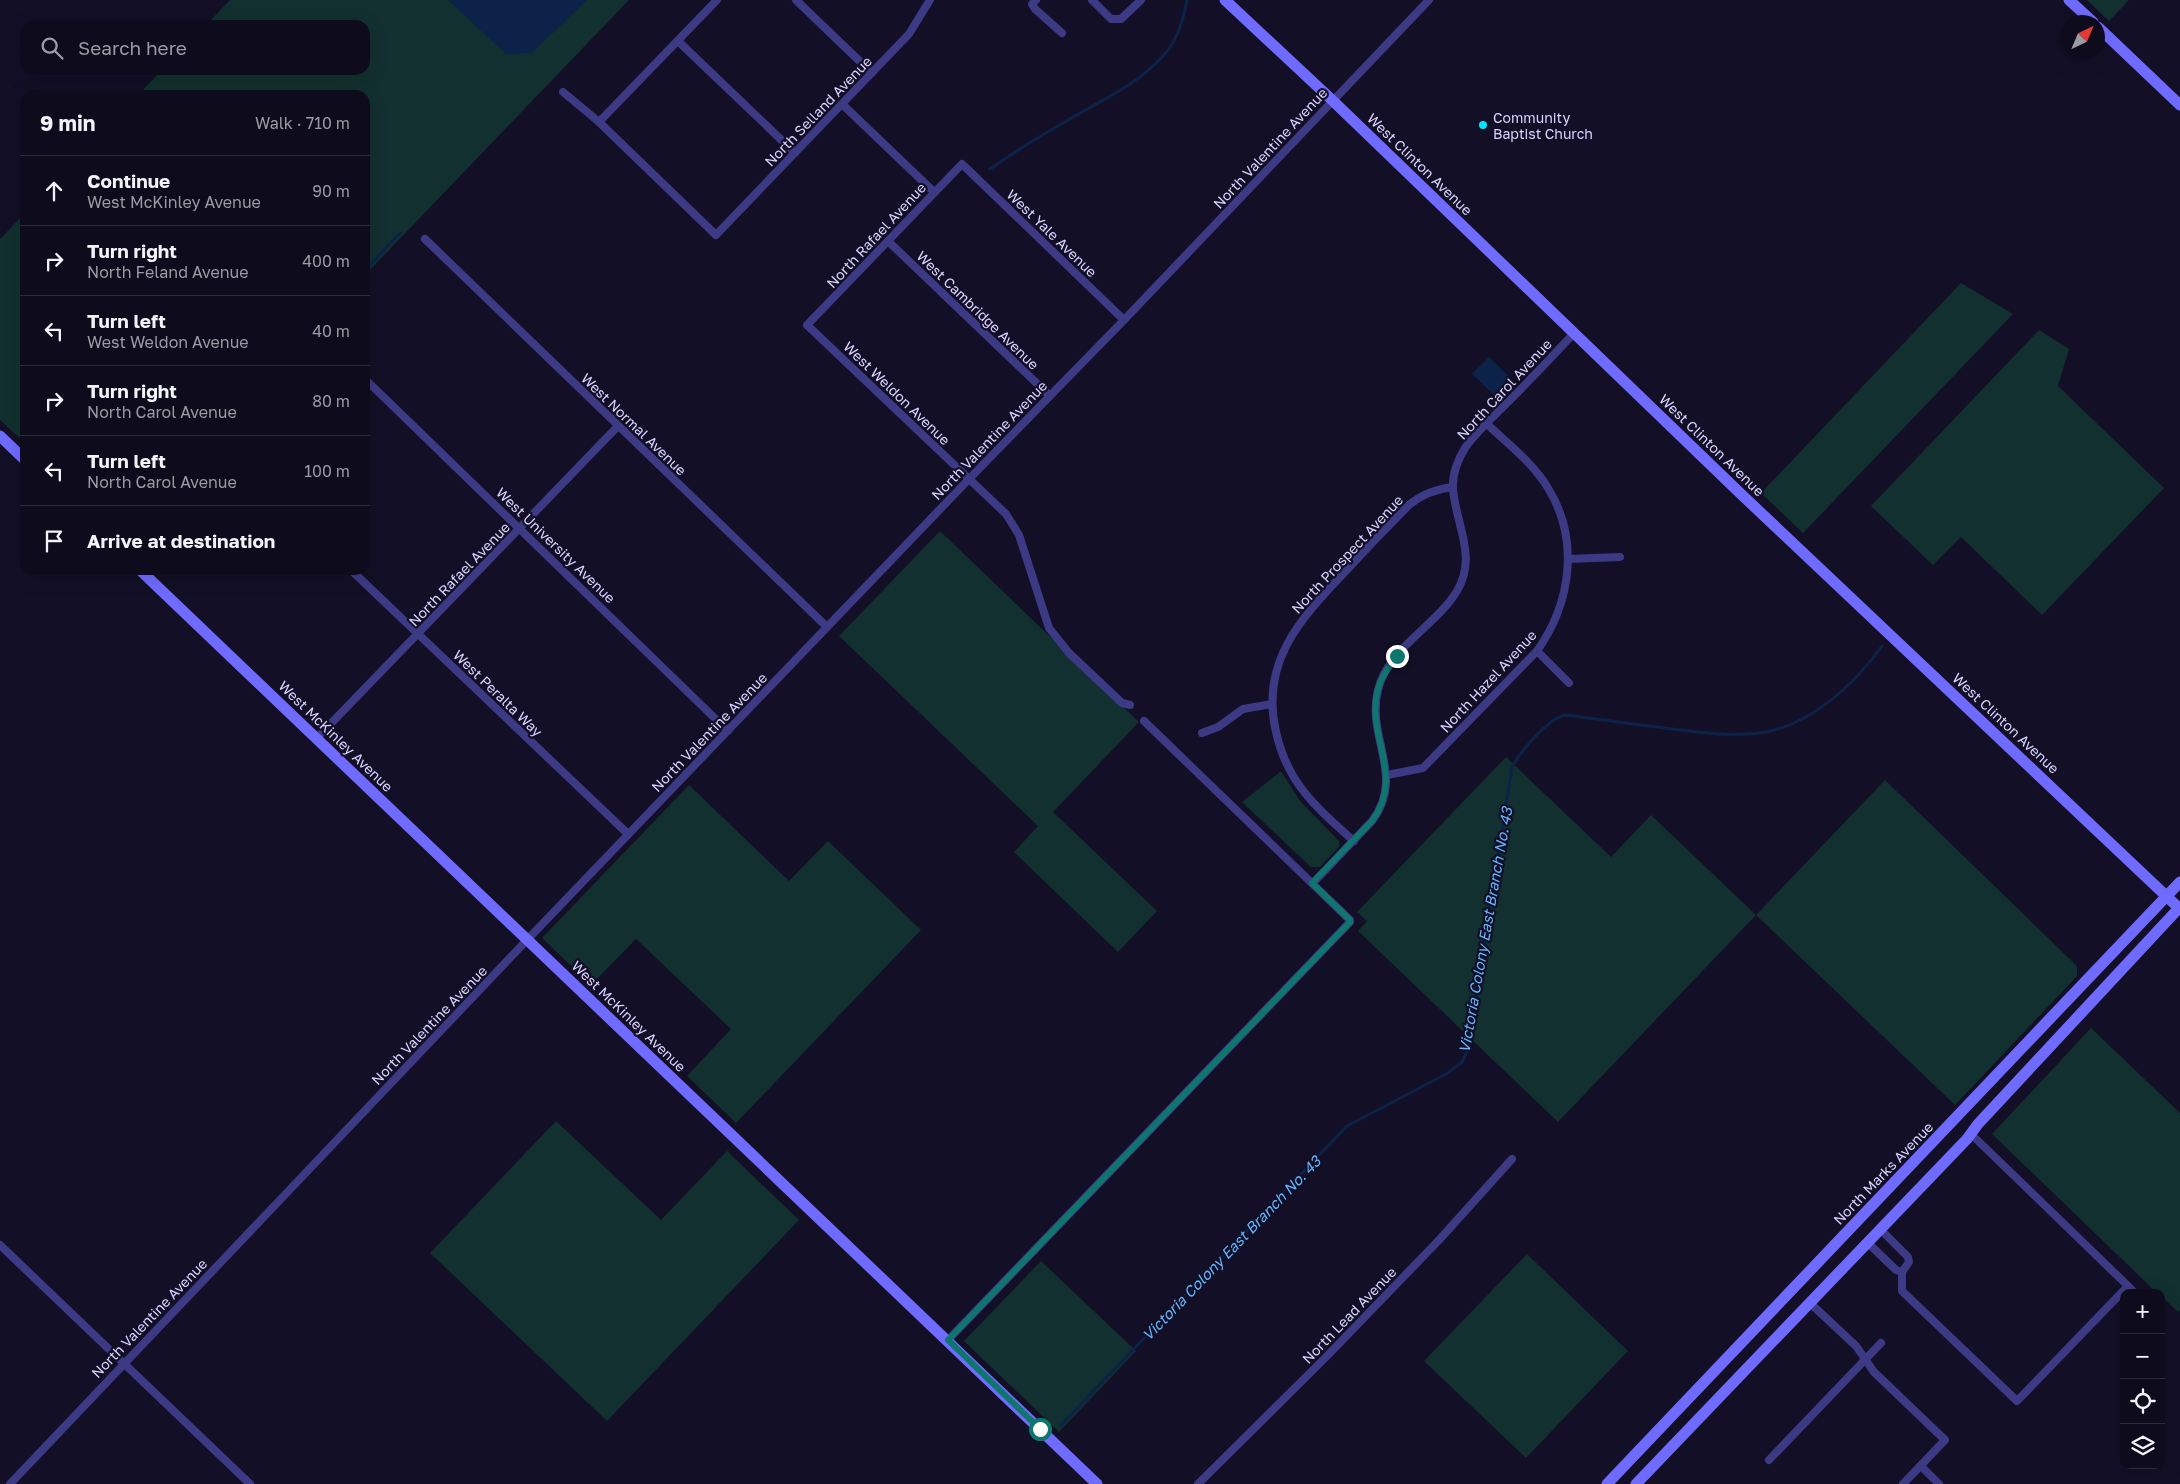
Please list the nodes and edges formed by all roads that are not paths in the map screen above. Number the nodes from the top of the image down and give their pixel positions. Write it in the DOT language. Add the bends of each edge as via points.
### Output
graph roads {
  1 [pos="717,0"];
  2 [pos="796,0"];
  3 [pos="930,0"];
  4 [pos="1092,0"];
  5 [pos="1141,0"];
  6 [pos="1225,0"];
  7 [pos="1429,0"];
  8 [pos="2070,0"];
  9 [pos="1031,1"];
  10 [pos="2086,15"];
  11 [pos="1062,33"];
  12 [pos="2105,33"];
  13 [pos="678,41"];
  14 [pos="872,73"];
  15 [pos="563,92"];
  16 [pos="1332,100"];
  17 [pos="842,104"];
  18 [pos="2180,105"];
  19 [pos="599,122"];
  20 [pos="795,153"];
  21 [pos="962,164"];
  22 [pos="934,192"];
  23 [pos="425,239"];
  24 [pos="889,242"];
  25 [pos="1124,320"];
  26 [pos="807,325"];
  27 [pos="1574,333"];
  28 [pos="370,384"];
  29 [pos="1049,396"];
  30 [pos="1487,424"];
  31 [pos="618,426"];
  32 [pos="0,436"];
  33 [pos="20,455"];
  34 [pos="969,479"];
  35 [pos="1453,487"];
  36 [pos="521,528"];
  37 [pos="1620,557"];
  38 [pos="1568,560"];
  39 [pos="145,575"];
  40 [pos="356,575"];
  41 [pos="826,627"];
  42 [pos="418,635"];
  43 [pos="1537,650"];
  44 [pos="1570,682"];
  45 [pos="1272,704"];
  46 [pos="1130,705"];
  47 [pos="1144,721"];
  48 [pos="728,731"];
  49 [pos="1202,733"];
  50 [pos="317,738"];
  51 [pos="1387,775"];
  52 [pos="628,834"];
  53 [pos="1354,841"];
  54 [pos="2180,882"];
  55 [pos="1312,883"];
  56 [pos="2167,896"];
  57 [pos="2180,908"];
  58 [pos="527,940"];
  59 [pos="1971,1134"];
  60 [pos="1512,1159"];
  61 [pos="1880,1230"];
  62 [pos="1868,1243"];
  63 [pos="0,1245"];
  64 [pos="1899,1248"];
  65 [pos="1887,1261"];
  66 [pos="1902,1272"];
  67 [pos="2128,1286"];
  68 [pos="2131,1289"];
  69 [pos="1810,1304"];
  70 [pos="1765,1318"];
  71 [pos="1781,1333"];
  72 [pos="948,1340"];
  73 [pos="1881,1343"];
  74 [pos="1866,1360"];
  75 [pos="124,1362"];
  76 [pos="1641,1448"];
  77 [pos="1770,1460"];
  78 [pos="1921,1466"];
  79 [pos="10,1484"];
  80 [pos="250,1484"];
  81 [pos="1097,1484"];
  82 [pos="1198,1484"];
  83 [pos="1607,1484"];
  84 [pos="1614,1484"];
  85 [pos="1636,1484"];
  86 [pos="1903,1484"];
  87 [pos="1939,1484"];
  1 -- 13 [label="street"];
  2 -- 14 [label="street"];
  3 -- 14 [label="street, North Selland Avenue" via="909,34"];
  4 -- 5 [label="street" via="1111,20 1121,19"];
  6 -- 16 [label="main road, West Clinton Avenue"];
  7 -- 16 [label="street, North Valentine Avenue"];
  8 -- 10 [label="main road"];
  9 -- 11 [label="street" via="1034,9"];
  12 -- 18 [label="main road"];
  13 -- 19 [label="street"];
  13 -- 20 [label="street"];
  14 -- 17 [label="street, North Selland Avenue"];
  15 -- 19 [label="street"];
  16 -- 25 [label="street, North Valentine Avenue"];
  16 -- 27 [label="main road, West Clinton Avenue"];
  17 -- 20 [label="street, North Selland Avenue"];
  17 -- 22 [label="street"];
  19 -- 20 [label="street, North Selland Avenue" via="716,235"];
  21 -- 22 [label="street, North Rafael Avenue"];
  21 -- 25 [label="street, West Yale Avenue"];
  22 -- 24 [label="street, North Rafael Avenue"];
  23 -- 31 [label="street, West Normal Avenue"];
  24 -- 26 [label="street, North Rafael Avenue"];
  24 -- 29 [label="street, West Cambridge Avenue"];
  25 -- 29 [label="street, North Valentine Avenue"];
  26 -- 34 [label="street, West Weldon Avenue"];
  27 -- 30 [label="street, North Carol Avenue"];
  27 -- 56 [label="main road, West Clinton Avenue"];
  28 -- 36 [label="street, West University Avenue"];
  29 -- 34 [label="street, North Valentine Avenue"];
  30 -- 35 [label="street, North Carol Avenue" via="1464,449"];
  30 -- 38 [label="street, North Hazel Avenue" via="1548,488 1561,517"];
  31 -- 36 [label="street, North Rafael Avenue"];
  31 -- 41 [label="street, West Normal Avenue"];
  32 -- 33 [label="main road"];
  34 -- 41 [label="street, North Valentine Avenue"];
  34 -- 46 [label="street, West Weldon Avenue" via="1006,514 1019,535 1049,628 1069,653 1122,703"];
  35 -- 45 [label="street, North Prospect Avenue" via="1418,497 1311,608 1283,650"];
  35 -- 51 [label="street, North Carol Avenue" via="1466,548 1465,570 1458,590 1397,656 1378,687 1375,712"];
  36 -- 42 [label="street, North Rafael Avenue"];
  36 -- 48 [label="street, West University Avenue"];
  37 -- 38 [label="street"];
  38 -- 43 [label="street, North Hazel Avenue" via="1565,595 1548,635"];
  39 -- 50 [label="main road, West McKinley Avenue"];
  40 -- 42 [label="street, West Peralta Way"];
  41 -- 48 [label="street, North Valentine Avenue"];
  42 -- 50 [label="street, North Rafael Avenue"];
  42 -- 52 [label="street, West Peralta Way"];
  43 -- 44 [label="street"];
  43 -- 51 [label="street, North Hazel Avenue" via="1423,768"];
  45 -- 49 [label="street" via="1243,709 1218,727"];
  45 -- 53 [label="street" via="1278,740 1296,781 1305,794"];
  47 -- 55 [label="street"];
  48 -- 52 [label="street, North Valentine Avenue"];
  50 -- 58 [label="main road, West McKinley Avenue"];
  51 -- 53 [label="street, North Carol Avenue" via="1380,811"];
  52 -- 58 [label="street, North Valentine Avenue"];
  53 -- 55 [label="street, North Carol Avenue"];
  54 -- 56 [label="main road, North Marks Avenue"];
  55 -- 72 [label="street" via="1350,920"];
  56 -- 57 [label="main road, West Clinton Avenue"];
  56 -- 70 [label="main road, North Marks Avenue"];
  57 -- 59 [label="main road"];
  58 -- 72 [label="main road, West McKinley Avenue"];
  58 -- 75 [label="street, North Valentine Avenue"];
  59 -- 61 [label="main road"];
  59 -- 67 [label="street"];
  60 -- 82 [label="street, North Lead Avenue" via="1336,1347"];
  61 -- 62 [label="main road"];
  61 -- 64 [label="street"];
  62 -- 65 [label="street"];
  62 -- 69 [label="main road"];
  63 -- 75 [label="street"];
  64 -- 65 [label="street"];
  64 -- 66 [label="street" via="1909,1262"];
  65 -- 66 [label="street"];
  66 -- 67 [label="street" via="1902,1291 2017,1401"];
  67 -- 68 [label="street"];
  69 -- 71 [label="main road"];
  69 -- 74 [label="street" via="1856,1346"];
  70 -- 71 [label="main road"];
  70 -- 76 [label="main road, North Marks Avenue"];
  71 -- 85 [label="main road"];
  72 -- 81 [label="main road, West McKinley Avenue"];
  73 -- 74 [label="street"];
  74 -- 77 [label="street"];
  74 -- 78 [label="street" via="1874,1372 1945,1440"];
  75 -- 79 [label="street, North Valentine Avenue"];
  75 -- 80 [label="street"];
  76 -- 83 [label="main road, North Marks Avenue"];
  76 -- 84 [label="main road"];
  78 -- 86 [label="street"];
  78 -- 87 [label="street"];
}
